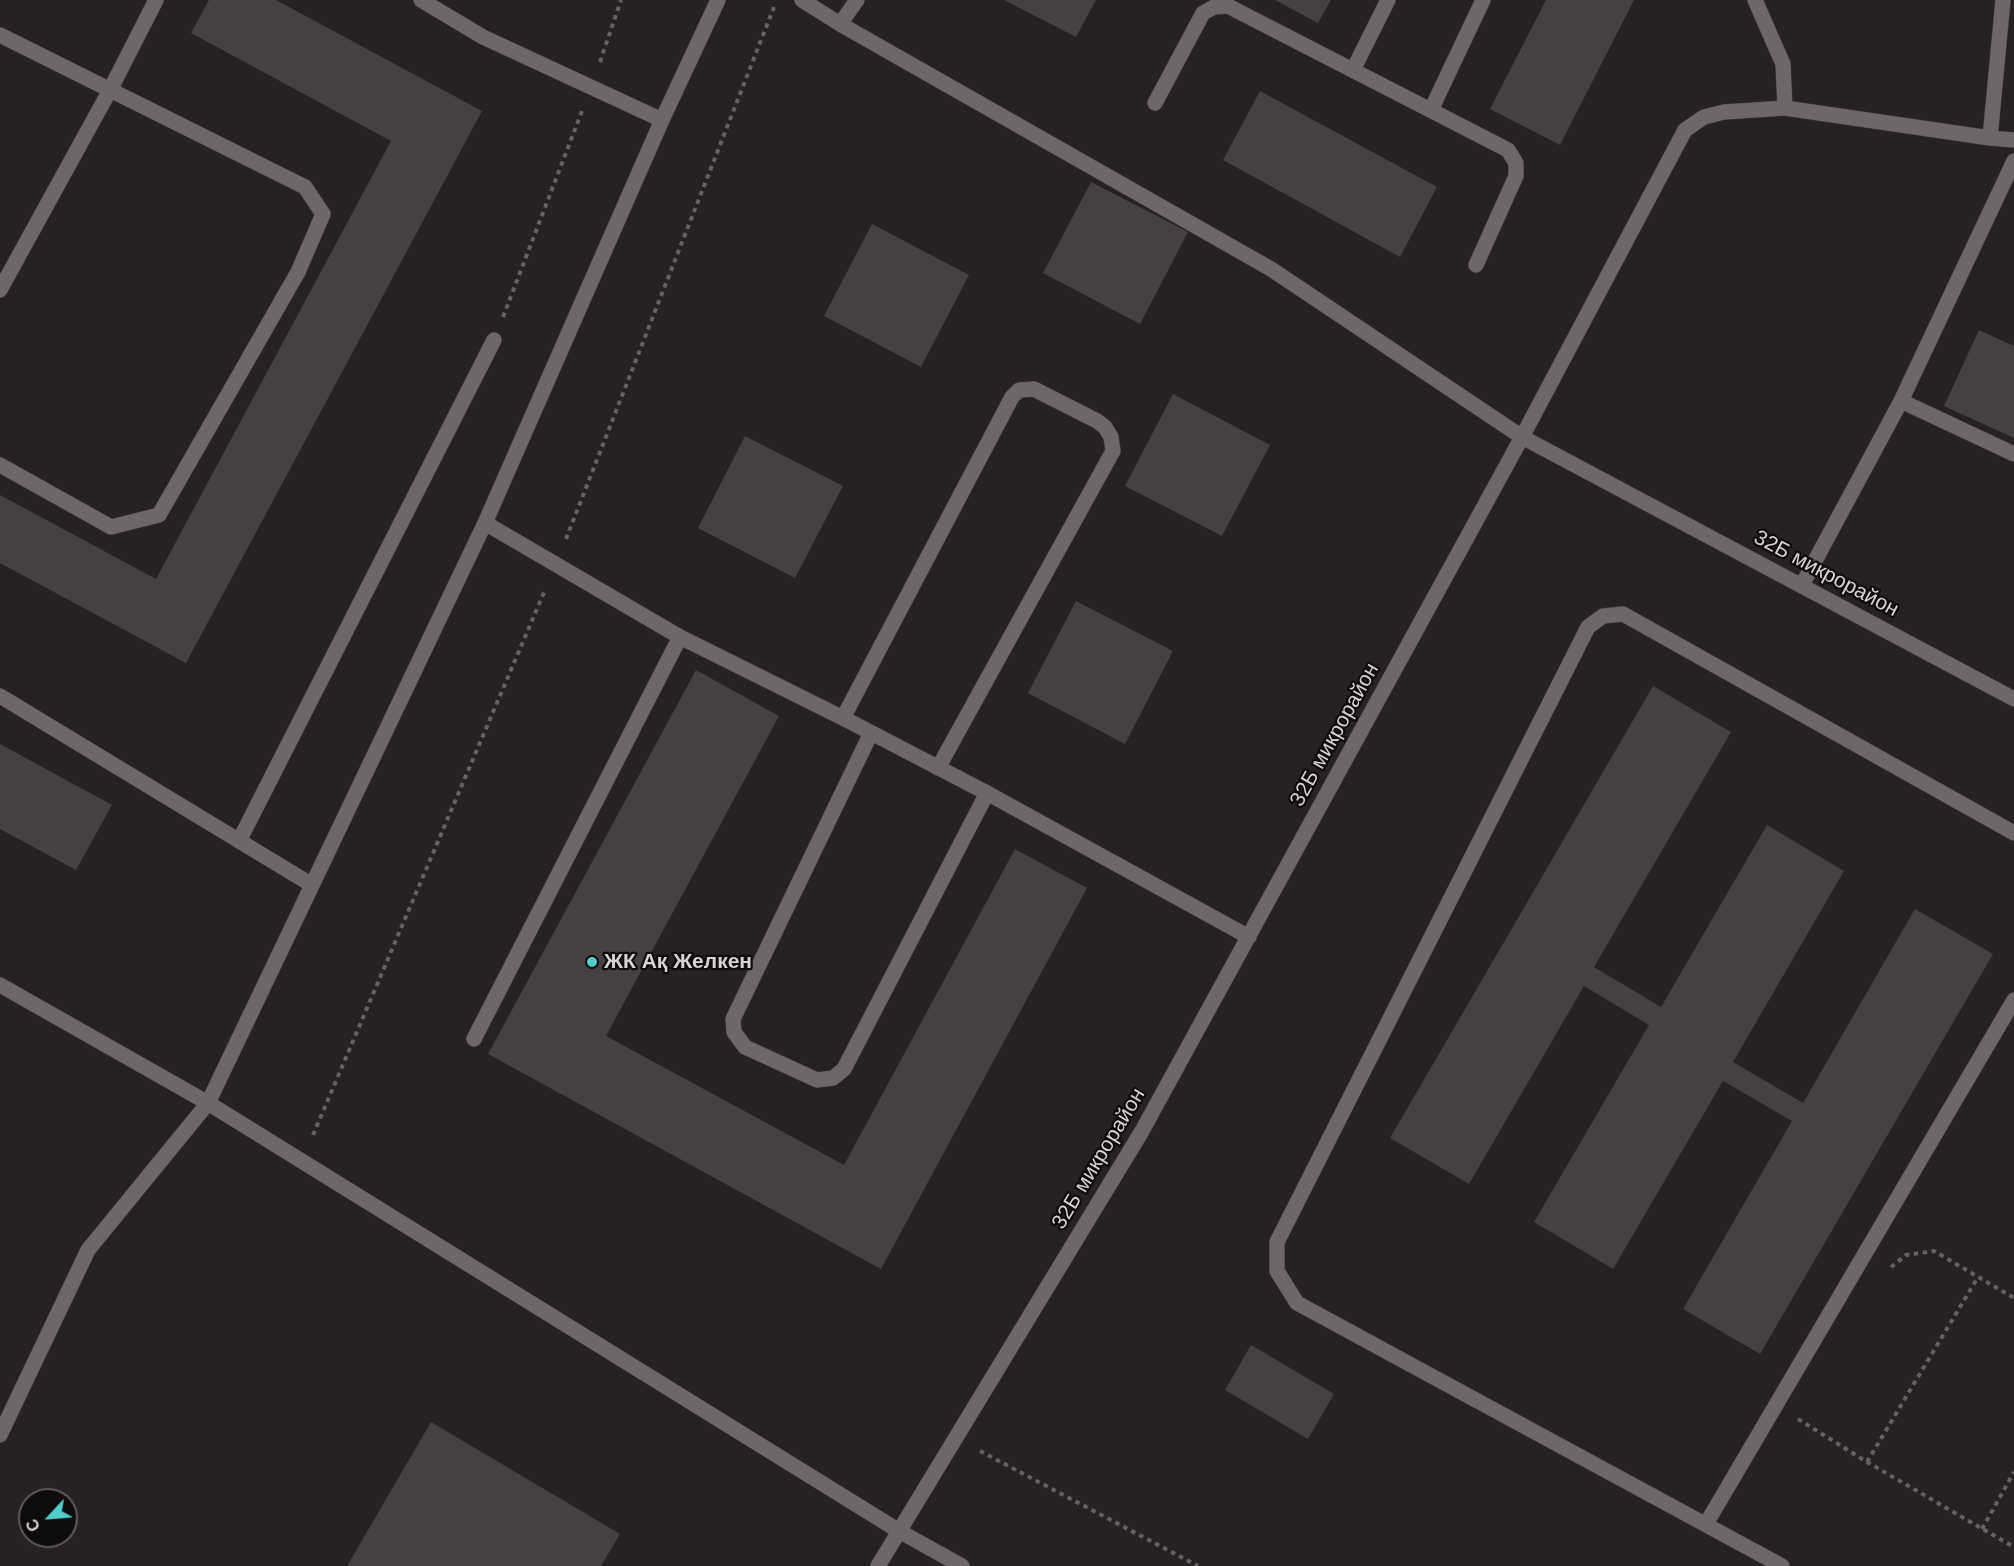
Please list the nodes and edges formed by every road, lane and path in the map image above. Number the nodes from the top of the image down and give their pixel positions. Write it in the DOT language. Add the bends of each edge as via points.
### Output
graph roads {
  1 [pos="156,0"];
  2 [pos="421,0"];
  3 [pos="621,0"];
  4 [pos="718,0"];
  5 [pos="802,0"];
  6 [pos="857,0"];
  7 [pos="1388,0"];
  8 [pos="1483,0"];
  9 [pos="1755,0"];
  10 [pos="2003,0"];
  11 [pos="840,24"];
  12 [pos="0,34"];
  13 [pos="1353,70"];
  14 [pos="591,87"];
  15 [pos="110,90"];
  16 [pos="1155,102"];
  17 [pos="1785,108"];
  18 [pos="1431,110"];
  19 [pos="662,120"];
  20 [pos="1990,138"];
  21 [pos="2014,140"];
  22 [pos="2014,161"];
  23 [pos="1476,265"];
  24 [pos="0,290"];
  25 [pos="494,340"];
  26 [pos="1901,401"];
  27 [pos="1522,437"];
  28 [pos="2014,454"];
  29 [pos="0,465"];
  30 [pos="484,523"];
  31 [pos="1803,585"];
  32 [pos="680,637"];
  33 [pos="0,696"];
  34 [pos="2014,699"];
  35 [pos="843,718"];
  36 [pos="871,733"];
  37 [pos="938,768"];
  38 [pos="987,793"];
  39 [pos="2014,833"];
  40 [pos="239,841"];
  41 [pos="312,885"];
  42 [pos="1249,937"];
  43 [pos="0,986"];
  44 [pos="2014,1000"];
  45 [pos="474,1039"];
  46 [pos="208,1103"];
  47 [pos="1888,1269"];
  48 [pos="1978,1277"];
  49 [pos="2014,1298"];
  50 [pos="1776,1405"];
  51 [pos="0,1435"];
  52 [pos="955,1438"];
  53 [pos="1867,1462"];
  54 [pos="2014,1472"];
  55 [pos="1706,1524"];
  56 [pos="1982,1529"];
  57 [pos="899,1531"];
  58 [pos="2014,1547"];
  59 [pos="878,1566"];
  60 [pos="962,1566"];
  61 [pos="1198,1566"];
  62 [pos="1782,1566"];
  1 -- 15 [label="street"];
  2 -- 14 [label="street" via="483,37"];
  3 -- 14 [label="path"];
  4 -- 19 [label="street"];
  5 -- 11 [label="street"];
  6 -- 11 [label="street"];
  7 -- 13 [label="street"];
  8 -- 18 [label="street"];
  9 -- 17 [label="street" via="1783,64"];
  10 -- 20 [label="street"];
  11 -- 27 [label="street" via="1271,269"];
  12 -- 15 [label="street"];
  13 -- 16 [label="street" via="1228,6 1214,7 1203,13"];
  13 -- 18 [label="street"];
  14 -- 19 [label="street"];
  14 -- 25 [label="path"];
  15 -- 24 [label="street"];
  15 -- 29 [label="street" via="305,187 322,214 298,272 159,515 111,526"];
  17 -- 20 [label="street"];
  17 -- 27 [label="street" via="1724,112 1704,117 1685,130"];
  18 -- 23 [label="street" via="1508,150 1516,163 1516,176"];
  19 -- 30 [label="street"];
  20 -- 21 [label="street"];
  22 -- 26 [label="street"];
  25 -- 40 [label="street"];
  26 -- 28 [label="street"];
  26 -- 31 [label="street"];
  27 -- 31 [label="street, 32Б микрорайон"];
  27 -- 42 [label="street, 32Б микрорайон"];
  30 -- 32 [label="street"];
  30 -- 41 [label="street"];
  31 -- 34 [label="street, 32Б микрорайон"];
  32 -- 35 [label="street"];
  32 -- 45 [label="street"];
  33 -- 40 [label="street"];
  35 -- 36 [label="street"];
  35 -- 37 [label="street" via="1012,397 1019,390 1034,388 1098,421 1111,437 1113,451"];
  36 -- 37 [label="street"];
  36 -- 38 [label="street" via="733,1019 734,1032 745,1047 817,1080 833,1078 843,1069"];
  37 -- 38 [label="street"];
  38 -- 42 [label="street"];
  39 -- 55 [label="street" via="1623,614 1603,616 1588,627 1277,1242 1277,1271 1298,1303"];
  40 -- 41 [label="street"];
  41 -- 46 [label="street"];
  42 -- 52 [label="street, 32Б микрорайон" via="1142,1131"];
  43 -- 46 [label="street"];
  44 -- 50 [label="street"];
  46 -- 51 [label="street" via="88,1250"];
  46 -- 57 [label="street"];
  47 -- 48 [label="path" via="1906,1255 1934,1251"];
  48 -- 49 [label="path"];
  48 -- 53 [label="path"];
  50 -- 53 [label="path"];
  50 -- 55 [label="street"];
  52 -- 57 [label="street, 32Б микрорайон"];
  52 -- 61 [label="path"];
  53 -- 56 [label="path"];
  54 -- 56 [label="path"];
  55 -- 62 [label="street"];
  56 -- 58 [label="path"];
  57 -- 59 [label="street, 32Б микрорайон"];
  57 -- 60 [label="street"];
}
